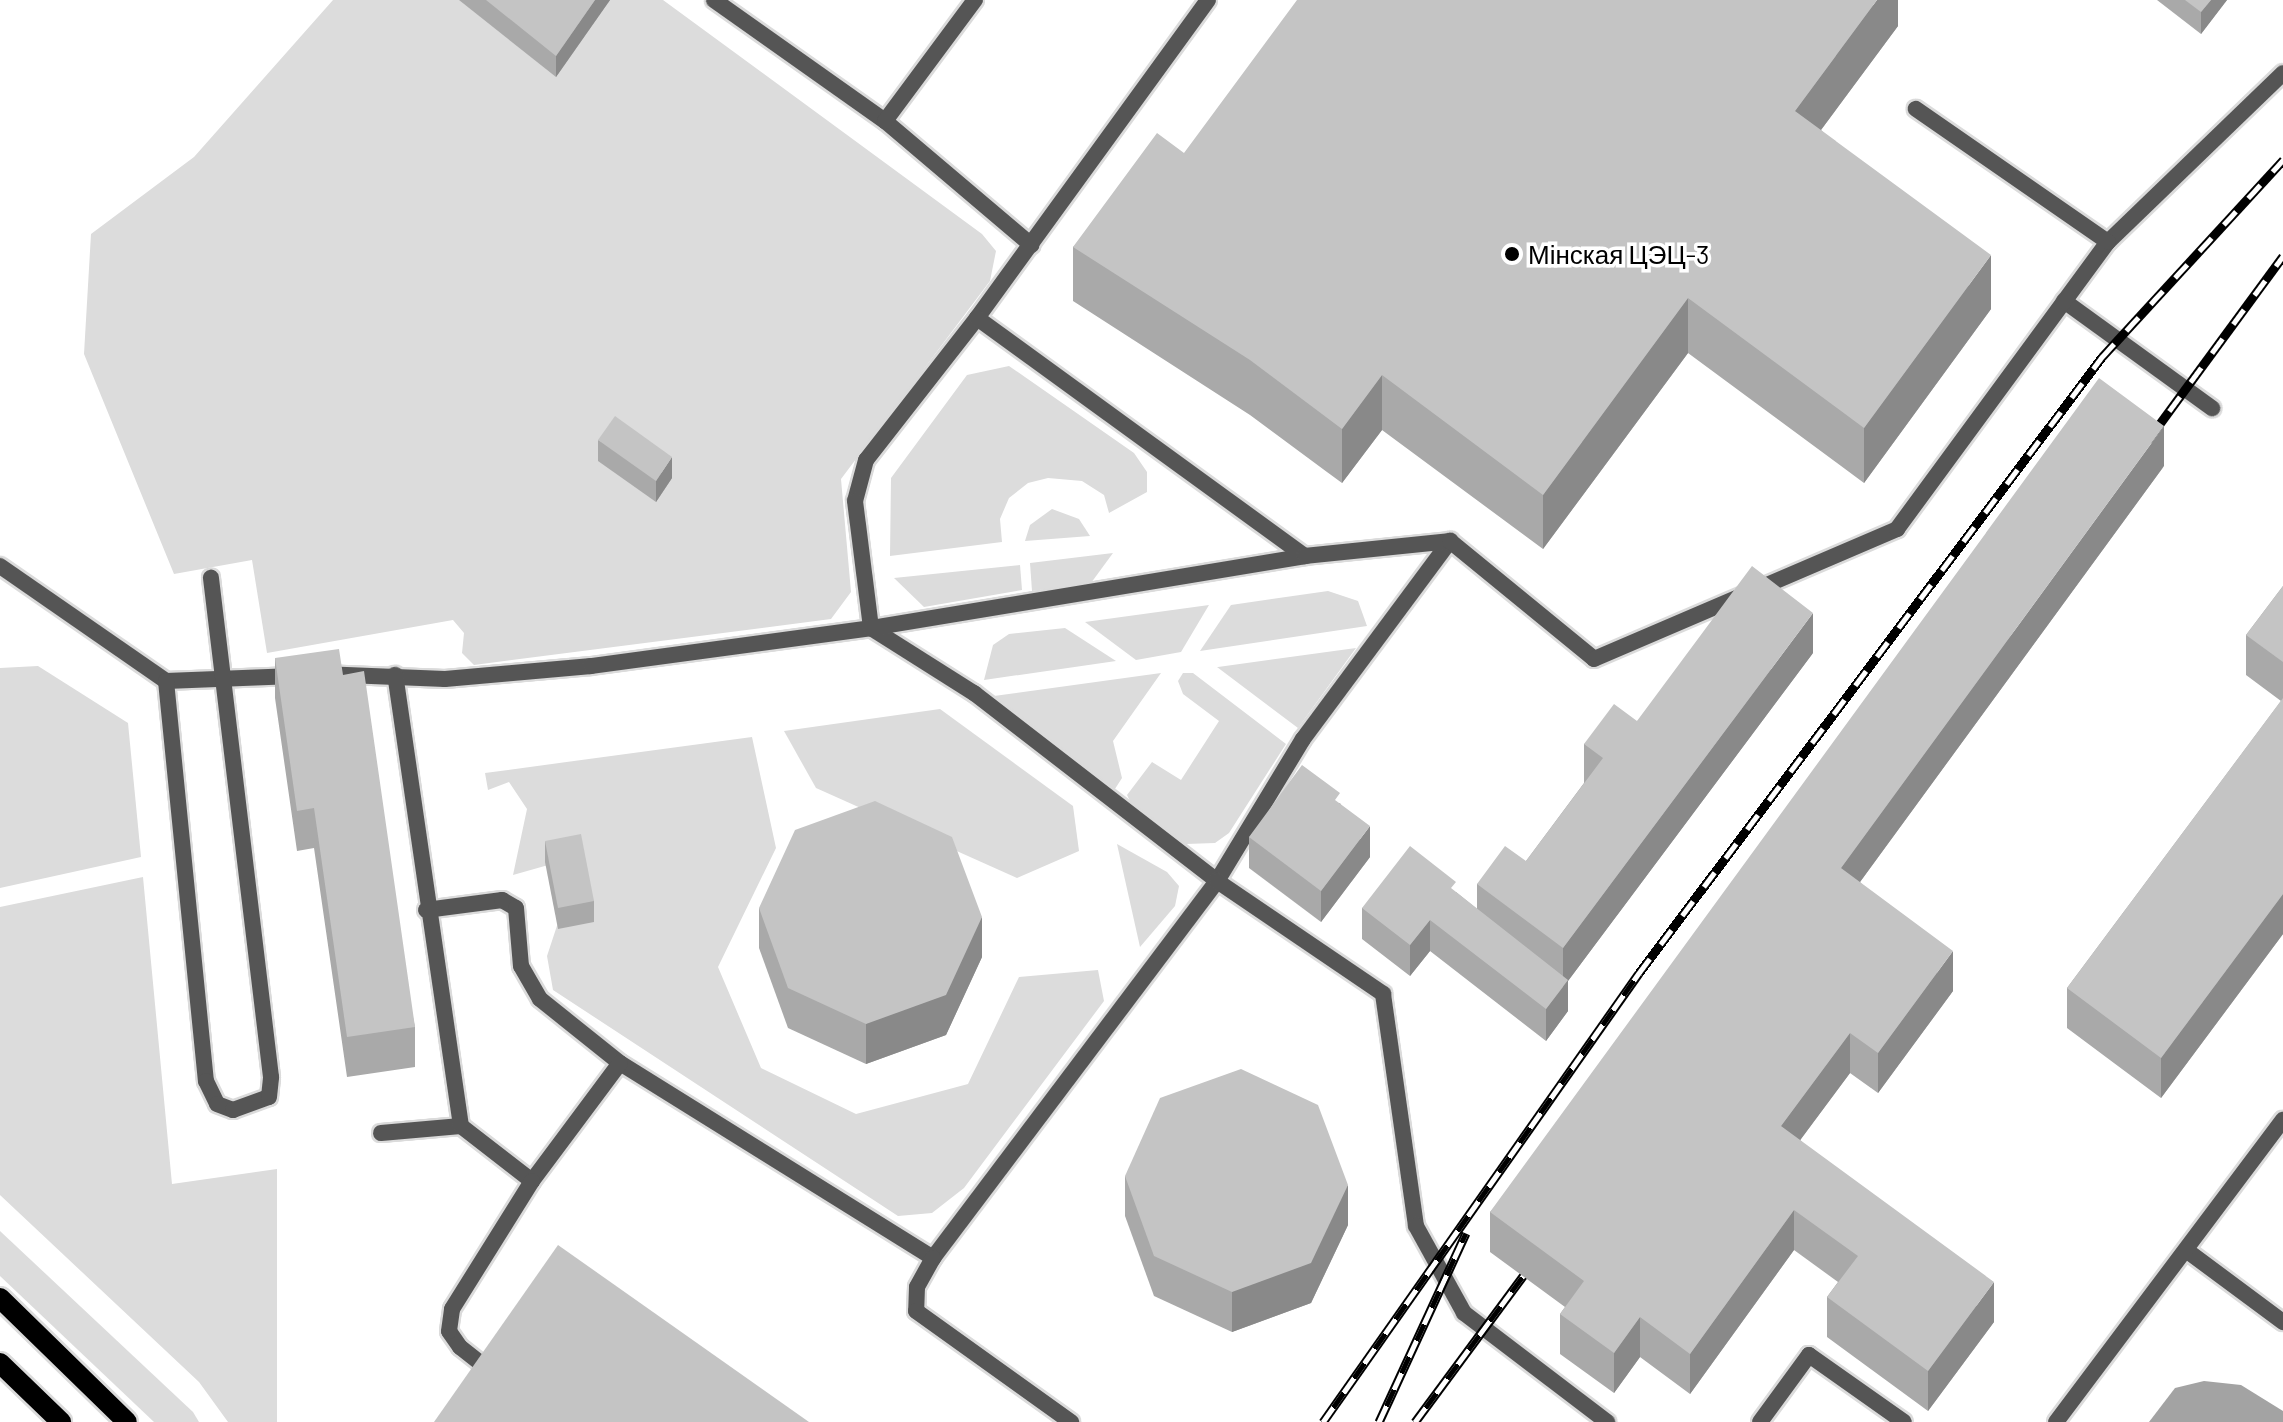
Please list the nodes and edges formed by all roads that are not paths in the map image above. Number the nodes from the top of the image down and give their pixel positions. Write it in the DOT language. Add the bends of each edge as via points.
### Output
graph roads {
  1 [pos="714,0"];
  2 [pos="975,0"];
  3 [pos="1208,0"];
  4 [pos="2283,73"];
  5 [pos="1916,109"];
  6 [pos="885,121"];
  7 [pos="2108,242"];
  8 [pos="1031,245"];
  9 [pos="2064,301"];
  10 [pos="977,318"];
  11 [pos="2212,408"];
  12 [pos="1450,541"];
  13 [pos="1305,556"];
  14 [pos="0,566"];
  15 [pos="211,578"];
  16 [pos="871,628"];
  17 [pos="395,675"];
  18 [pos="166,681"];
  19 [pos="225,682"];
  20 [pos="1217,881"];
  21 [pos="426,910"];
  22 [pos="620,1063"];
  23 [pos="2283,1120"];
  24 [pos="461,1126"];
  25 [pos="381,1133"];
  26 [pos="532,1181"];
  27 [pos="2186,1250"];
  28 [pos="933,1258"];
  29 [pos="0,1298"];
  30 [pos="2283,1322"];
  31 [pos="0,1363"];
  32 [pos="495,1374"];
  33 [pos="61,1422"];
  34 [pos="127,1422"];
  35 [pos="1071,1422"];
  36 [pos="1607,1422"];
  37 [pos="1760,1422"];
  38 [pos="1904,1422"];
  39 [pos="2056,1422"];
  1 -- 6 [label="lane"];
  2 -- 6 [label="lane"];
  3 -- 8 [label="lane"];
  4 -- 7 [label="lane"];
  5 -- 7 [label="lane"];
  6 -- 8 [label="lane"];
  7 -- 9 [label="lane"];
  8 -- 10 [label="lane"];
  9 -- 11 [label="lane"];
  9 -- 12 [label="lane" via="1897,529 1594,659"];
  10 -- 13 [label="lane"];
  10 -- 16 [label="lane" via="858,477 855,501"];
  12 -- 13 [label="lane"];
  12 -- 20 [label="lane" via="1303,739"];
  13 -- 16 [label="lane"];
  14 -- 18 [label="lane"];
  15 -- 19 [label="lane"];
  16 -- 17 [label="lane" via="591,666 445,679"];
  16 -- 20 [label="lane" via="974,693"];
  17 -- 19 [label="lane" via="335,673"];
  17 -- 21 [label="lane"];
  18 -- 19 [label="lane"];
  18 -- 19 [label="lane" via="206,1081 217,1104 233,1110 269,1097 271,1077"];
  20 -- 28 [label="lane"];
  20 -- 36 [label="lane" via="1383,994 1416,1226 1464,1313"];
  21 -- 22 [label="lane" via="502,900 516,908 521,966 532,989"];
  21 -- 24 [label="lane"];
  22 -- 26 [label="lane"];
  22 -- 28 [label="lane"];
  23 -- 27 [label="lane"];
  24 -- 25 [label="lane"];
  24 -- 26 [label="lane"];
  26 -- 32 [label="lane" via="452,1309 449,1331 460,1347"];
  27 -- 30 [label="lane"];
  27 -- 39 [label="lane"];
  28 -- 35 [label="lane" via="917,1287 916,1311"];
  29 -- 34 [label="main road"];
  31 -- 33 [label="main road"];
  37 -- 38 [label="lane" via="1809,1355"];
}
